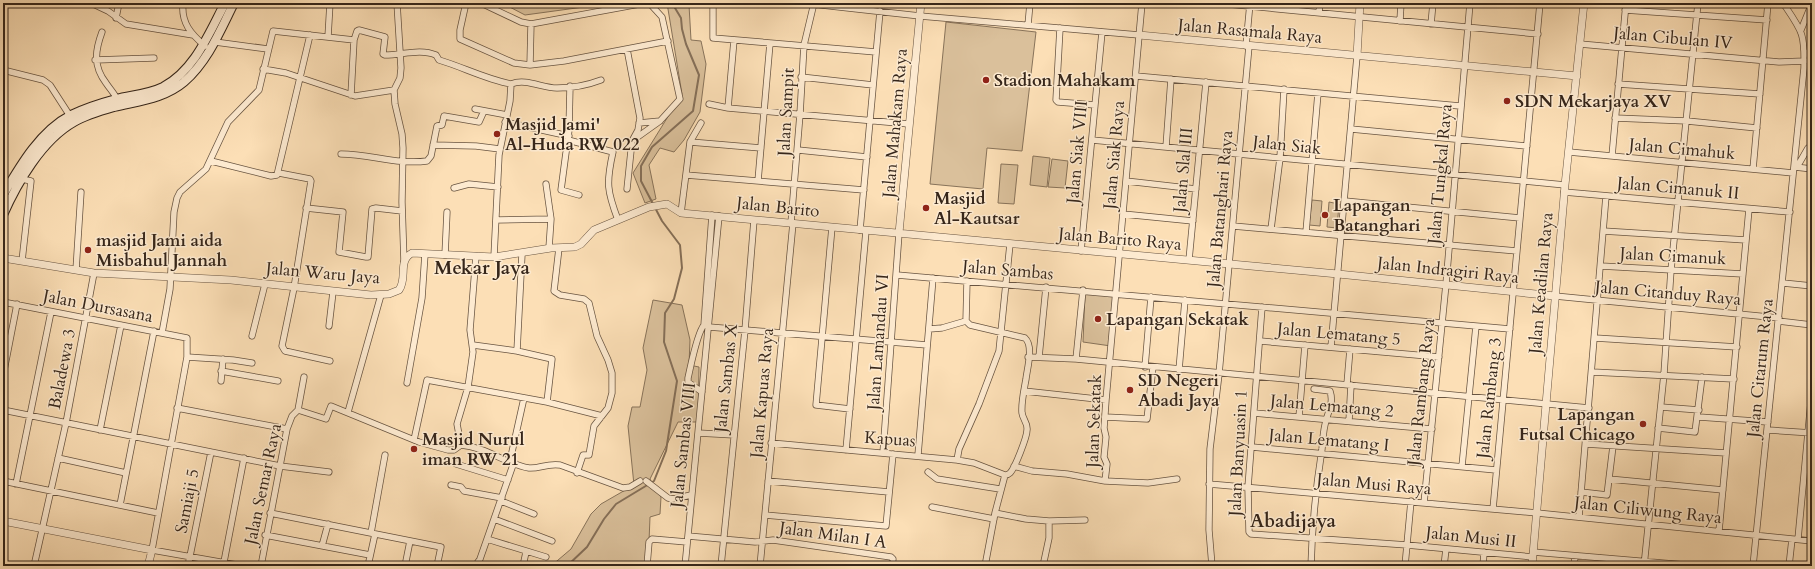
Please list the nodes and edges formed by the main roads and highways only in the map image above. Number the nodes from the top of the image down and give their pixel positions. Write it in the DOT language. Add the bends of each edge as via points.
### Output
graph roads {
  1 [pos="225,3"];
  2 [pos="234,3"];
  3 [pos="3,196"];
  4 [pos="3,215"];
  1 -- 3 [label="main road" via="190,64 164,87 117,99 70,116 53,128 36,147 22,164"];
  2 -- 4 [label="main road" via="210,50 184,82 163,95 98,112 73,122 47,146 22,179"];
}
